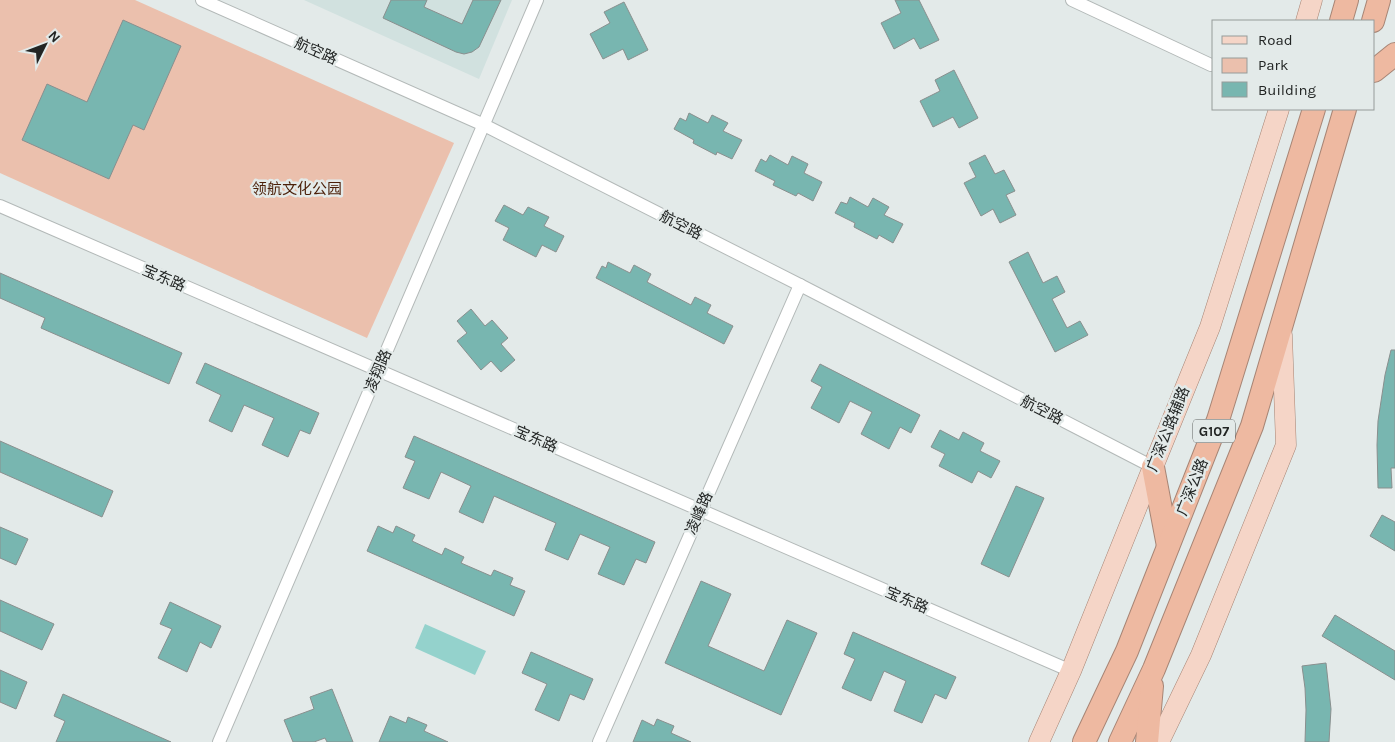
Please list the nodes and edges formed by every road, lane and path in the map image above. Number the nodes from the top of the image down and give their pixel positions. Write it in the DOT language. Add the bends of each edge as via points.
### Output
graph roads {
  1 [pos="202,0"];
  2 [pos="537,0"];
  3 [pos="1072,0"];
  4 [pos="1312,0"];
  5 [pos="1347,0"];
  6 [pos="1379,0"];
  7 [pos="1306,20"];
  8 [pos="1341,20"];
  9 [pos="1373,20"];
  10 [pos="1395,54"];
  11 [pos="1211,65"];
  12 [pos="1375,70"];
  13 [pos="1279,110"];
  14 [pos="1314,110"];
  15 [pos="1345,110"];
  16 [pos="484,125"];
  17 [pos="0,206"];
  18 [pos="800,285"];
  19 [pos="1282,325"];
  20 [pos="379,371"];
  21 [pos="1152,467"];
  22 [pos="701,510"];
  23 [pos="1168,546"];
  24 [pos="1154,669"];
  25 [pos="1071,671"];
  26 [pos="219,742"];
  27 [pos="599,742"];
  28 [pos="1039,742"];
  29 [pos="1084,742"];
  30 [pos="1120,742"];
  31 [pos="1147,742"];
  32 [pos="1159,742"];
  1 -- 16 [label="street, 航空路"];
  2 -- 16 [label="street, 凌翔路"];
  3 -- 11 [label="street"];
  4 -- 7 [label="main road"];
  5 -- 8 [label="highway"];
  6 -- 9 [label="highway"];
  10 -- 12 [label="highway"];
  13 -- 21 [label="main road, 广深公路辅路" via="1210,327"];
  14 -- 23 [label="highway, 广深公路 / G107" via="1218,420"];
  15 -- 19 [label="highway, G107"];
  16 -- 18 [label="street, 航空路"];
  16 -- 20 [label="street, 凌翔路"];
  17 -- 20 [label="street, 宝东路"];
  18 -- 21 [label="street, 航空路"];
  18 -- 22 [label="street, 凌峰路"];
  19 -- 24 [label="highway, G107" via="1252,426"];
  19 -- 32 [label="main road" via="1286,445 1201,655"];
  20 -- 22 [label="street, 宝东路"];
  20 -- 26 [label="street, 凌翔路"];
  21 -- 23 [label="highway"];
  21 -- 25 [label="main road, 广深公路辅路"];
  22 -- 25 [label="street, 宝东路"];
  22 -- 27 [label="street, 凌峰路"];
  23 -- 29 [label="highway, 广深公路 / G107" via="1127,651"];
  24 -- 30 [label="highway, G107"];
  24 -- 31 [label="highway"];
  25 -- 28 [label="main road, 广深公路辅路"];
}
